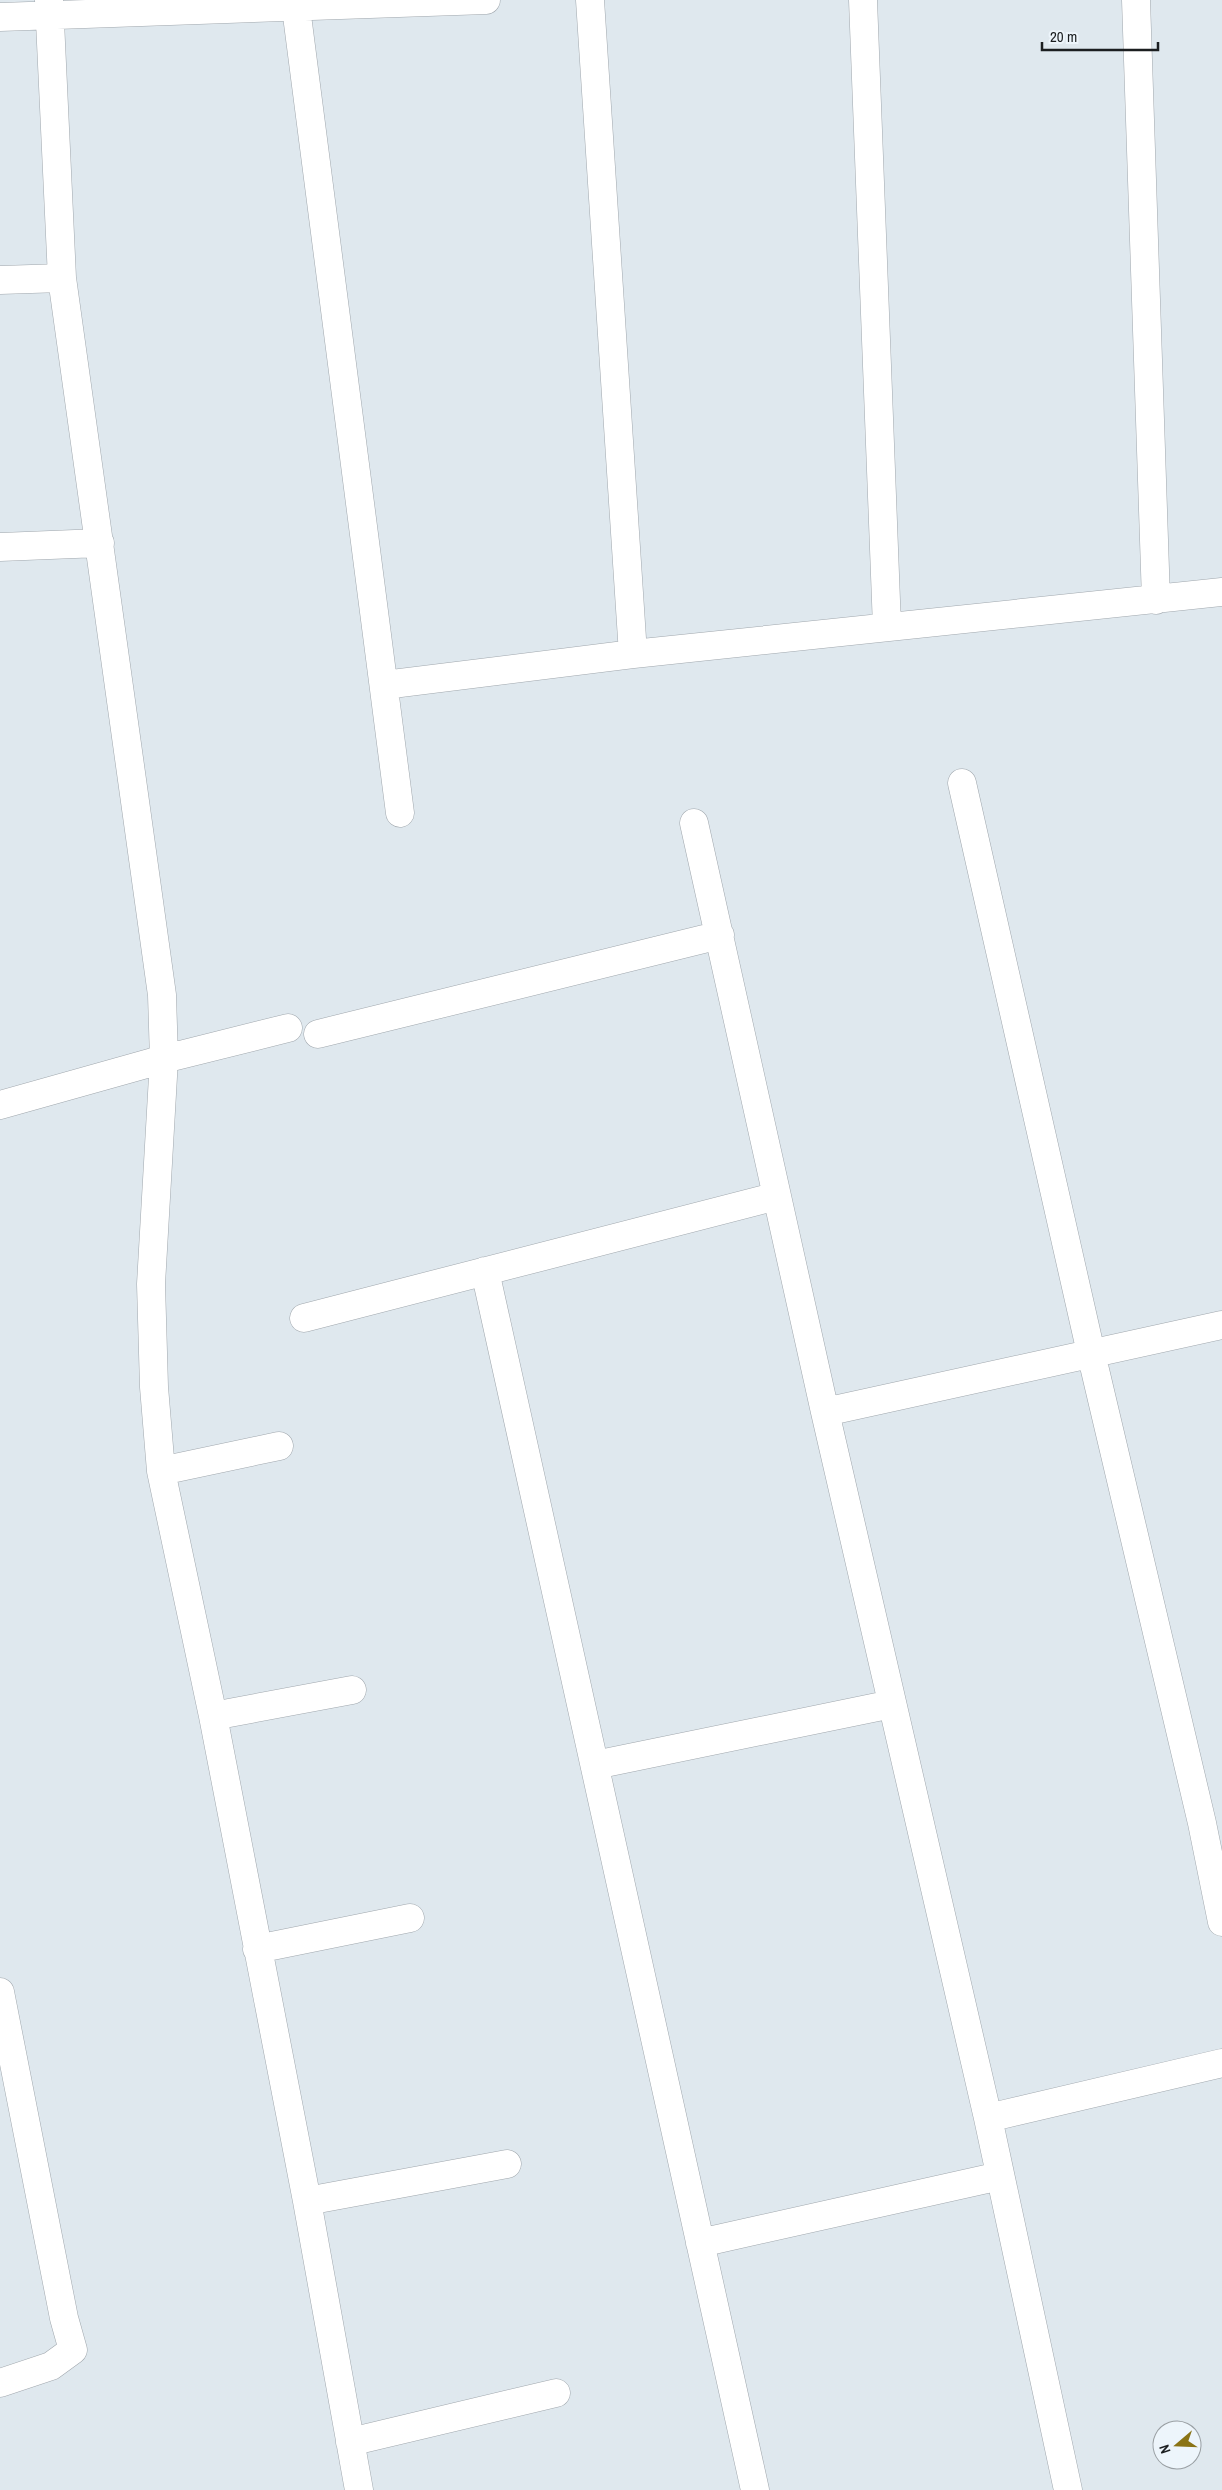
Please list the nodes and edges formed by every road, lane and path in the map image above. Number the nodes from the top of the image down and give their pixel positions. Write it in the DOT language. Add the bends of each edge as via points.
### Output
graph roads {
  1 [pos="486,0"];
  2 [pos="590,0"];
  3 [pos="863,0"];
  4 [pos="1136,0"];
  5 [pos="295,3"];
  6 [pos="51,8"];
  7 [pos="0,17"];
  8 [pos="62,278"];
  9 [pos="0,280"];
  10 [pos="100,543"];
  11 [pos="0,547"];
  12 [pos="1222,592"];
  13 [pos="1156,600"];
  14 [pos="887,627"];
  15 [pos="633,654"];
  16 [pos="384,685"];
  17 [pos="962,783"];
  18 [pos="400,813"];
  19 [pos="694,823"];
  20 [pos="720,935"];
  21 [pos="288,1028"];
  22 [pos="318,1034"];
  23 [pos="164,1059"];
  24 [pos="0,1105"];
  25 [pos="777,1196"];
  26 [pos="485,1271"];
  27 [pos="304,1318"];
  28 [pos="1222,1325"];
  29 [pos="1091,1353"];
  30 [pos="825,1412"];
  31 [pos="279,1446"];
  32 [pos="161,1471"];
  33 [pos="352,1690"];
  34 [pos="892,1704"];
  35 [pos="213,1716"];
  36 [pos="595,1765"];
  37 [pos="1212,1821"];
  38 [pos="410,1918"];
  39 [pos="1222,1922"];
  40 [pos="257,1950"];
  41 [pos="0,1992"];
  42 [pos="1222,2063"];
  43 [pos="988,2118"];
  44 [pos="507,2164"];
  45 [pos="1000,2176"];
  46 [pos="307,2201"];
  47 [pos="700,2243"];
  48 [pos="0,2383"];
  49 [pos="556,2393"];
  50 [pos="350,2442"];
  51 [pos="359,2490"];
  52 [pos="755,2490"];
  53 [pos="1068,2490"];
  1 -- 5 [label="street"];
  2 -- 15 [label="street"];
  3 -- 14 [label="street"];
  4 -- 13 [label="street"];
  5 -- 6 [label="street"];
  5 -- 16 [label="street"];
  6 -- 7 [label="street"];
  6 -- 8 [label="street"];
  8 -- 9 [label="street"];
  8 -- 10 [label="street"];
  10 -- 11 [label="street"];
  10 -- 23 [label="street" via="162,995"];
  12 -- 13 [label="street"];
  13 -- 14 [label="street"];
  14 -- 15 [label="street"];
  15 -- 16 [label="street"];
  16 -- 18 [label="street"];
  17 -- 29 [label="street"];
  19 -- 20 [label="street"];
  20 -- 22 [label="street"];
  20 -- 25 [label="street"];
  21 -- 23 [label="street"];
  23 -- 24 [label="street"];
  23 -- 32 [label="street" via="151,1284 154,1387"];
  25 -- 26 [label="street"];
  25 -- 30 [label="street"];
  26 -- 27 [label="street"];
  26 -- 36 [label="street"];
  28 -- 29 [label="street"];
  29 -- 30 [label="street"];
  29 -- 37 [label="street"];
  30 -- 34 [label="street"];
  31 -- 32 [label="street"];
  32 -- 35 [label="street"];
  33 -- 35 [label="street"];
  34 -- 36 [label="street"];
  34 -- 43 [label="street"];
  35 -- 40 [label="street"];
  36 -- 47 [label="street"];
  37 -- 39 [label="street"];
  38 -- 40 [label="street"];
  40 -- 46 [label="street"];
  41 -- 48 [label="street" via="73,2350 51,2366"];
  42 -- 43 [label="street"];
  43 -- 45 [label="street"];
  44 -- 46 [label="street"];
  45 -- 47 [label="street"];
  45 -- 53 [label="street"];
  46 -- 50 [label="street"];
  47 -- 52 [label="street"];
  49 -- 50 [label="street"];
  50 -- 51 [label="street"];
}
